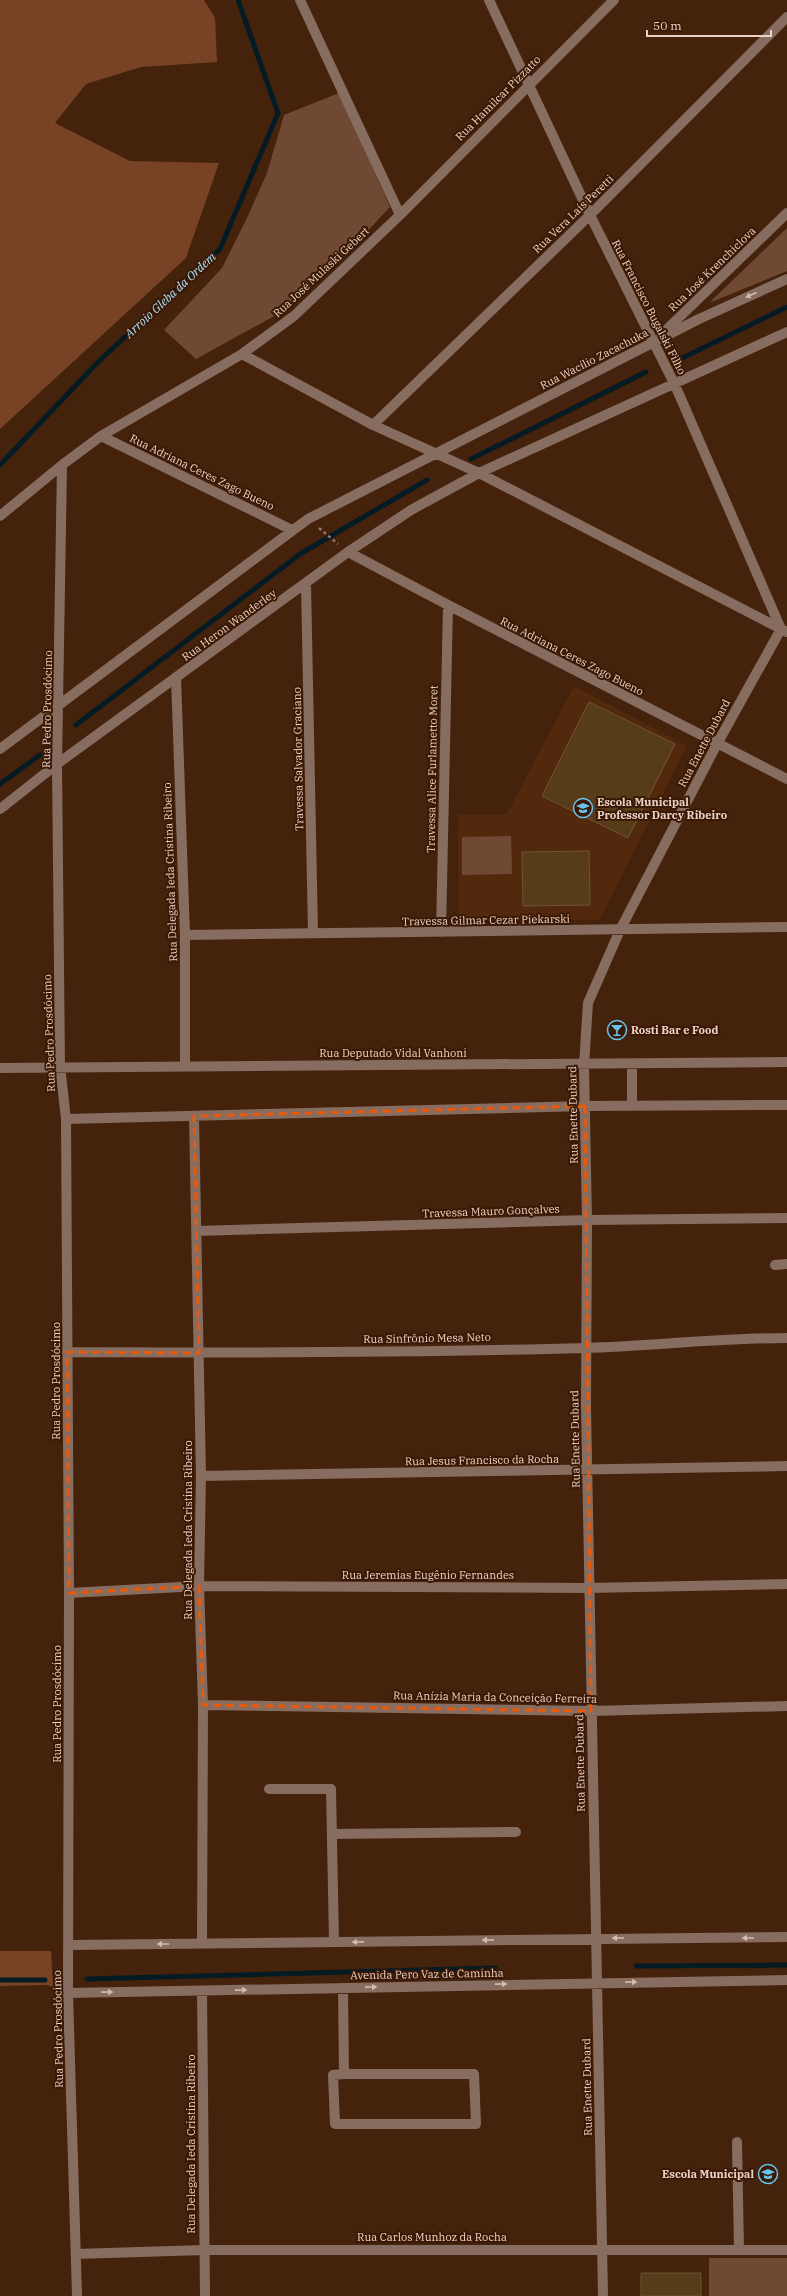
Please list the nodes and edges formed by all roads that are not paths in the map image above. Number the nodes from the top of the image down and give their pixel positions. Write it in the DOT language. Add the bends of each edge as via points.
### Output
graph roads {
  1 [pos="300,0"];
  2 [pos="489,0"];
  3 [pos="614,0"];
  4 [pos="787,17"];
  5 [pos="529,84"];
  6 [pos="787,213"];
  7 [pos="400,215"];
  8 [pos="590,215"];
  9 [pos="787,279"];
  10 [pos="786,333"];
  11 [pos="654,342"];
  12 [pos="242,354"];
  13 [pos="675,385"];
  14 [pos="373,425"];
  15 [pos="101,436"];
  16 [pos="434,453"];
  17 [pos="62,465"];
  18 [pos="479,473"];
  19 [pos="0,516"];
  20 [pos="292,530"];
  21 [pos="348,552"];
  22 [pos="306,584"];
  23 [pos="448,605"];
  24 [pos="784,630"];
  25 [pos="176,677"];
  26 [pos="59,706"];
  27 [pos="717,744"];
  28 [pos="0,749"];
  29 [pos="57,764"];
  30 [pos="787,779"];
  31 [pos="0,809"];
  32 [pos="787,927"];
  33 [pos="620,930"];
  34 [pos="441,932"];
  35 [pos="313,933"];
  36 [pos="184,935"];
  37 [pos="787,1062"];
  38 [pos="584,1064"];
  39 [pos="632,1064"];
  40 [pos="185,1065"];
  41 [pos="60,1066"];
  42 [pos="0,1068"];
  43 [pos="787,1105"];
  44 [pos="585,1106"];
  45 [pos="632,1106"];
  46 [pos="194,1116"];
  47 [pos="66,1119"];
  48 [pos="787,1218"];
  49 [pos="587,1220"];
  50 [pos="196,1231"];
  51 [pos="787,1264"];
  52 [pos="775,1265"];
  53 [pos="787,1338"];
  54 [pos="586,1348"];
  55 [pos="67,1352"];
  56 [pos="198,1353"];
  57 [pos="787,1466"];
  58 [pos="587,1470"];
  59 [pos="200,1476"];
  60 [pos="787,1584"];
  61 [pos="199,1586"];
  62 [pos="589,1588"];
  63 [pos="69,1593"];
  64 [pos="203,1705"];
  65 [pos="787,1706"];
  66 [pos="591,1711"];
  67 [pos="270,1789"];
  68 [pos="516,1832"];
  69 [pos="332,1834"];
  70 [pos="787,1937"];
  71 [pos="597,1938"];
  72 [pos="334,1942"];
  73 [pos="202,1944"];
  74 [pos="69,1945"];
  75 [pos="787,1980"];
  76 [pos="596,1982"];
  77 [pos="343,1988"];
  78 [pos="202,1991"];
  79 [pos="68,1993"];
  80 [pos="344,2074"];
  81 [pos="737,2142"];
  82 [pos="602,2249"];
  83 [pos="203,2250"];
  84 [pos="739,2250"];
  85 [pos="787,2250"];
  86 [pos="76,2254"];
  87 [pos="77,2296"];
  88 [pos="204,2296"];
  89 [pos="602,2296"];
  1 -- 7 [label="street"];
  2 -- 5 [label="street, Rua Francisco Bugalski Filho"];
  3 -- 5 [label="street, Rua Hamilcar Pizzatto"];
  4 -- 8 [label="street, Rua Vera Laís Peretti"];
  5 -- 7 [label="street, Rua Hamilcar Pizzatto"];
  5 -- 8 [label="street, Rua Francisco Bugalski Filho"];
  6 -- 11 [label="street, Rua José Krenchiclova"];
  7 -- 12 [label="street, Rua José Mulaski Gebert" via="294,316"];
  8 -- 11 [label="street, Rua Francisco Bugalski Filho"];
  8 -- 14 [label="street, Rua Vera Laís Peretti"];
  9 -- 11 [label="street, Rua Wacílio Zacachuka, one-way"];
  10 -- 13 [label="street"];
  11 -- 13 [label="street, Rua Francisco Bugalski Filho"];
  11 -- 16 [label="street, Rua Wacílio Zacachuka"];
  12 -- 14 [label="street"];
  12 -- 15 [label="street, Rua José Mulaski Gebert"];
  13 -- 18 [label="street"];
  13 -- 24 [label="street, Rua Francisco Bugalski Filho"];
  14 -- 16 [label="street"];
  15 -- 17 [label="street, Rua José Mulaski Gebert"];
  15 -- 20 [label="street, Rua Adriana Ceres Zago Bueno"];
  16 -- 18 [label="street"];
  16 -- 20 [label="street" via="308,519"];
  17 -- 19 [label="street, Rua José Mulaski Gebert"];
  17 -- 26 [label="street, Rua Pedro Prosdócimo"];
  18 -- 21 [label="street, Rua Heron Wanderley" via="411,510"];
  18 -- 24 [label="street"];
  20 -- 26 [label="street"];
  21 -- 22 [label="street, Rua Heron Wanderley"];
  21 -- 23 [label="street, Rua Adriana Ceres Zago Bueno"];
  22 -- 25 [label="street, Rua Heron Wanderley"];
  22 -- 35 [label="street, Travessa Salvador Graciano"];
  23 -- 27 [label="street, Rua Adriana Ceres Zago Bueno"];
  23 -- 34 [label="street, Travessa Alice Furlametto Moret"];
  24 -- 27 [label="street, Rua Enette Dubard"];
  25 -- 29 [label="street, Rua Heron Wanderley"];
  25 -- 36 [label="street, Rua Delegada Ieda Cristina Ribeiro"];
  26 -- 28 [label="street"];
  26 -- 29 [label="street, Rua Pedro Prosdócimo"];
  27 -- 30 [label="street, Rua Adriana Ceres Zago Bueno"];
  27 -- 33 [label="street, Rua Enette Dubard"];
  29 -- 31 [label="street, Rua Heron Wanderley"];
  29 -- 41 [label="street, Rua Pedro Prosdócimo"];
  32 -- 33 [label="street, Travessa Gilmar Cezar Piekarski"];
  33 -- 34 [label="street, Travessa Gilmar Cezar Piekarski"];
  33 -- 38 [label="street, Rua Enette Dubard" via="588,1003"];
  34 -- 35 [label="street, Travessa Gilmar Cezar Piekarski"];
  35 -- 36 [label="street, Travessa Gilmar Cezar Piekarski"];
  36 -- 40 [label="street, Rua Delegada Ieda Cristina Ribeiro"];
  37 -- 39 [label="street, Rua Deputado Vidal Vanhoni"];
  38 -- 39 [label="street, Rua Deputado Vidal Vanhoni"];
  38 -- 40 [label="street, Rua Deputado Vidal Vanhoni"];
  38 -- 44 [label="street, Rua Enette Dubard"];
  39 -- 45 [label="street"];
  40 -- 41 [label="street, Rua Deputado Vidal Vanhoni"];
  41 -- 42 [label="street, Rua Deputado Vidal Vanhoni"];
  41 -- 47 [label="street, Rua Pedro Prosdócimo"];
  43 -- 45 [label="street"];
  44 -- 45 [label="street"];
  44 -- 46 [label="street"];
  44 -- 49 [label="street, Rua Enette Dubard"];
  46 -- 47 [label="street"];
  46 -- 50 [label="street, Rua Delegada Ieda Cristina Ribeiro"];
  47 -- 55 [label="street, Rua Pedro Prosdócimo"];
  48 -- 49 [label="street, Travessa Mauro Gonçalves"];
  49 -- 50 [label="street, Travessa Mauro Gonçalves"];
  49 -- 54 [label="street, Rua Enette Dubard"];
  50 -- 56 [label="street, Rua Delegada Ieda Cristina Ribeiro"];
  51 -- 52 [label="street"];
  53 -- 54 [label="street, Rua Sinfrônio Mesa Neto" via="741,1338"];
  54 -- 56 [label="street, Rua Sinfrônio Mesa Neto"];
  54 -- 58 [label="street, Rua Enette Dubard"];
  55 -- 56 [label="street, Rua Sinfrônio Mesa Neto"];
  55 -- 63 [label="street, Rua Pedro Prosdócimo"];
  56 -- 59 [label="street, Rua Delegada Ieda Cristina Ribeiro"];
  57 -- 58 [label="street, Rua Jesus Francisco da Rocha"];
  58 -- 59 [label="street, Rua Jesus Francisco da Rocha"];
  58 -- 62 [label="street, Rua Enette Dubard"];
  59 -- 61 [label="street, Rua Delegada Ieda Cristina Ribeiro"];
  60 -- 62 [label="street, Rua Jeremias Eugênio Fernandes"];
  61 -- 62 [label="street, Rua Jeremias Eugênio Fernandes"];
  61 -- 63 [label="street, Rua Jeremias Eugênio Fernandes"];
  61 -- 64 [label="street, Rua Delegada Ieda Cristina Ribeiro"];
  62 -- 66 [label="street, Rua Enette Dubard"];
  63 -- 74 [label="street, Rua Pedro Prosdócimo"];
  64 -- 66 [label="street, Rua Anízia Maria da Conceição Ferreira"];
  64 -- 73 [label="street, Rua Delegada Ieda Cristina Ribeiro"];
  65 -- 66 [label="street, Rua Anízia Maria da Conceição Ferreira"];
  66 -- 71 [label="street, Rua Enette Dubard"];
  67 -- 69 [label="street" via="331,1789"];
  68 -- 69 [label="street"];
  69 -- 72 [label="street"];
  70 -- 71 [label="street, one-way"];
  71 -- 72 [label="street, one-way"];
  71 -- 76 [label="street, Rua Enette Dubard"];
  72 -- 73 [label="street"];
  73 -- 74 [label="street, one-way"];
  74 -- 79 [label="street, Rua Pedro Prosdócimo"];
  76 -- 75 [label="street, Avenida Pero Vaz de Caminha, one-way"];
  77 -- 76 [label="street, Avenida Pero Vaz de Caminha, one-way"];
  76 -- 82 [label="street, Rua Enette Dubard"];
  78 -- 77 [label="street, Avenida Pero Vaz de Caminha, one-way"];
  77 -- 80 [label="street"];
  79 -- 78 [label="street, Avenida Pero Vaz de Caminha, one-way"];
  78 -- 83 [label="street, Rua Delegada Ieda Cristina Ribeiro"];
  79 -- 86 [label="street, Rua Pedro Prosdócimo"];
  80 -- 80 [label="street" via="333,2075 335,2124 476,2124 474,2074"];
  81 -- 84 [label="street"];
  82 -- 83 [label="street, Rua Carlos Munhoz da Rocha"];
  82 -- 84 [label="street, Rua Carlos Munhoz da Rocha"];
  82 -- 89 [label="street, Rua Enette Dubard"];
  83 -- 86 [label="street, Rua Carlos Munhoz da Rocha"];
  83 -- 88 [label="street, Rua Delegada Ieda Cristina Ribeiro"];
  84 -- 85 [label="street, Rua Carlos Munhoz da Rocha"];
  86 -- 87 [label="street, Rua Pedro Prosdócimo"];
}
